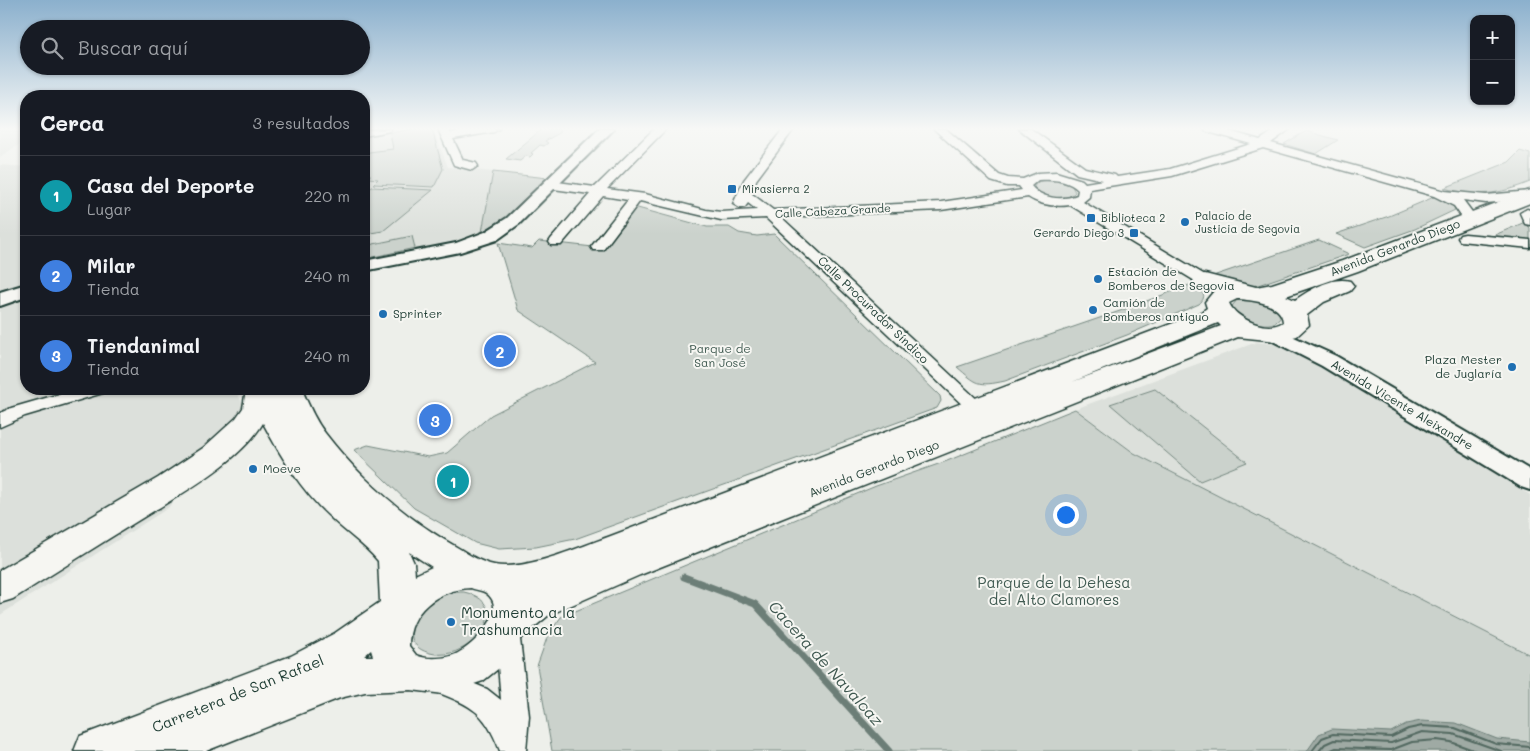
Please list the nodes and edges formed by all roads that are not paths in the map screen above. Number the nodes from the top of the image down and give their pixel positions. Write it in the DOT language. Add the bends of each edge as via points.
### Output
graph roads {
  1 [pos="465,164"];
  2 [pos="571,164"];
  3 [pos="626,164"];
  4 [pos="762,164"];
  5 [pos="979,164"];
  6 [pos="1071,164"];
  7 [pos="1198,164"];
  8 [pos="1331,164"];
  9 [pos="472,166"];
  10 [pos="1075,167"];
  11 [pos="995,178"];
  12 [pos="1064,178"];
  13 [pos="1126,180"];
  14 [pos="550,185"];
  15 [pos="1082,187"];
  16 [pos="1027,188"];
  17 [pos="599,191"];
  18 [pos="1439,193"];
  19 [pos="747,196"];
  20 [pos="637,197"];
  21 [pos="989,199"];
  22 [pos="1072,201"];
  23 [pos="1529,207"];
  24 [pos="770,214"];
  25 [pos="721,216"];
  26 [pos="1468,229"];
  27 [pos="556,242"];
  28 [pos="1530,244"];
  29 [pos="598,247"];
  30 [pos="370,265"];
  31 [pos="20,292"];
  32 [pos="1252,293"];
  33 [pos="1214,297"];
  34 [pos="0,299"];
  35 [pos="1295,319"];
  36 [pos="1259,331"];
  37 [pos="76,395"];
  38 [pos="259,395"];
  39 [pos="266,395"];
  40 [pos="291,395"];
  41 [pos="975,408"];
  42 [pos="0,422"];
  43 [pos="1530,466"];
  44 [pos="1530,481"];
  45 [pos="489,578"];
  46 [pos="0,588"];
  47 [pos="400,608"];
  48 [pos="508,628"];
  49 [pos="416,673"];
  50 [pos="513,750"];
  51 [pos="96,751"];
  52 [pos="154,751"];
  1 -- 9 [label="street"];
  2 -- 14 [label="street"];
  3 -- 17 [label="street"];
  4 -- 19 [label="street" via="750,180"];
  5 -- 11 [label="street"];
  6 -- 10 [label="street"];
  7 -- 13 [label="street"];
  8 -- 18 [label="street"];
  10 -- 12 [label="street"];
  10 -- 13 [label="street" via="1094,175"];
  11 -- 16 [label="street"];
  11 -- 21 [label="street" via="997,186"];
  12 -- 15 [label="street"];
  12 -- 16 [label="street, Calle Cabeza Grande" via="1039,176 1033,178"];
  13 -- 15 [label="street"];
  14 -- 17 [label="street, Calle Cabeza Grande"];
  14 -- 30 [label="street" via="513,221 483,240"];
  15 -- 22 [label="street" via="1082,197"];
  16 -- 21 [label="street, Calle Cabeza Grande"];
  16 -- 22 [label="street" via="1049,201"];
  17 -- 20 [label="street, Calle Cabeza Grande"];
  17 -- 27 [label="street"];
  18 -- 23 [label="street"];
  18 -- 26 [label="street" via="1459,201 1468,212"];
  19 -- 24 [label="street, Calle Procurador Síndico"];
  19 -- 25 [label="street" via="733,212"];
  20 -- 25 [label="street, Calle Cabeza Grande"];
  20 -- 29 [label="street"];
  21 -- 24 [label="street, Calle Cabeza Grande" via="941,206"];
  22 -- 33 [label="street"];
  23 -- 26 [label="main road, Avenida Gerardo Diego"];
  24 -- 25 [label="street, Calle Cabeza Grande"];
  24 -- 41 [label="street, Calle Procurador Síndico"];
  26 -- 28 [label="street"];
  26 -- 32 [label="main road, Avenida Gerardo Diego" via="1276,291"];
  26 -- 35 [label="main road, Avenida Gerardo Diego" via="1315,297"];
  31 -- 34 [label="main road"];
  32 -- 33 [label="main road, Avenida Gerardo Diego"];
  32 -- 35 [label="main road" via="1279,302"];
  33 -- 36 [label="main road" via="1227,319"];
  33 -- 41 [label="main road, Avenida Gerardo Diego" via="1209,318"];
  35 -- 36 [label="main road, Avenida Gerardo Diego" via="1288,331"];
  35 -- 43 [label="street, Avenida Vicente Aleixandre" via="1332,350"];
  36 -- 44 [label="street, Avenida Vicente Aleixandre" via="1329,360"];
  36 -- 48 [label="main road, Avenida Gerardo Diego" via="1233,330 628,565 536,604"];
  37 -- 42 [label="street" via="18,412"];
  38 -- 46 [label="main road" via="257,408 247,425 214,456"];
  39 -- 47 [label="main road" via="287,440 315,482 396,560 396,591"];
  40 -- 45 [label="main road" via="313,438 337,468 393,520 438,553"];
  41 -- 45 [label="main road, Avenida Gerardo Diego" via="539,576 516,580"];
  45 -- 47 [label="main road" via="466,574 440,579 420,589"];
  45 -- 48 [label="main road" via="504,588 510,599 512,612"];
  47 -- 49 [label="main road" via="391,626 389,644 398,664"];
  47 -- 51 [label="main road, Carretera de San Rafael" via="349,645 305,669"];
  48 -- 49 [label="main road" via="490,653 469,667 444,675"];
  48 -- 50 [label="street" via="516,716"];
  49 -- 50 [label="street" via="488,703 502,719"];
  49 -- 52 [label="main road, Carretera de San Rafael" via="365,674 338,680"];
}
